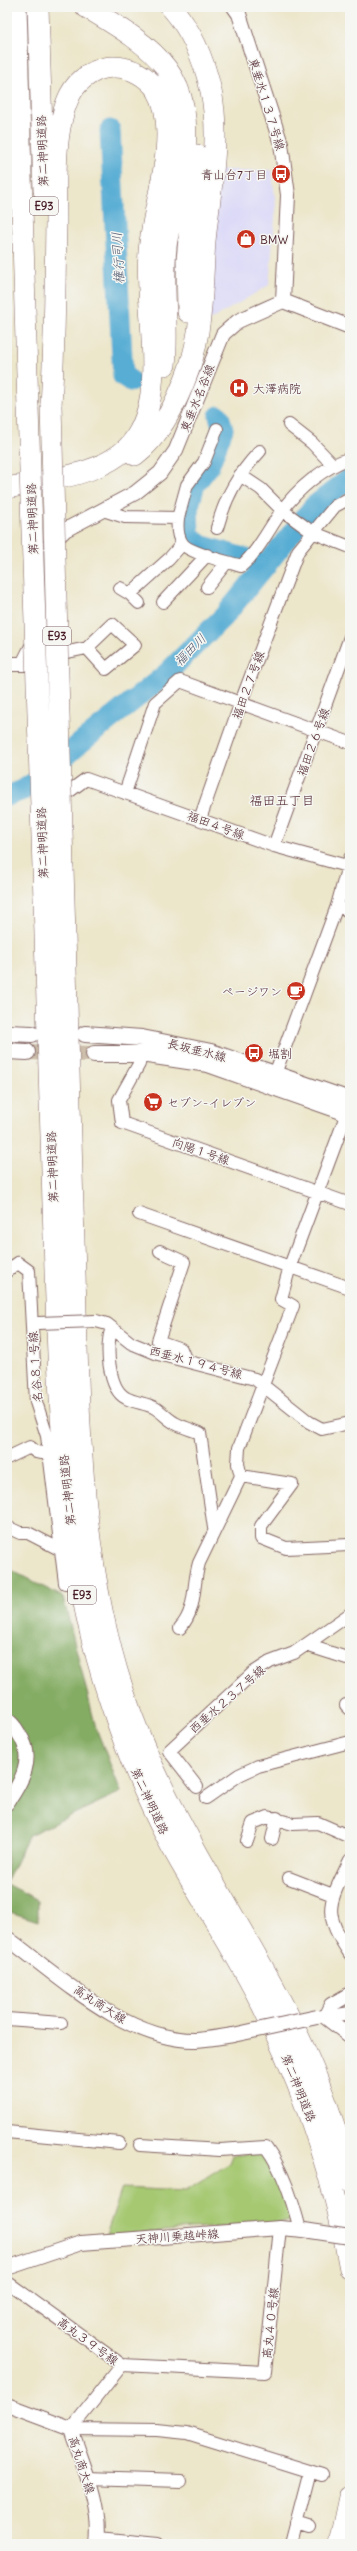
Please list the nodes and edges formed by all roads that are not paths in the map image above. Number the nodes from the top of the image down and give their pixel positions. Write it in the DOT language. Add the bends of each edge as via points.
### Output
graph roads {
  1 [pos="16,7"];
  2 [pos="38,7"];
  3 [pos="86,7"];
  4 [pos="112,7"];
  5 [pos="171,7"];
  6 [pos="234,7"];
  7 [pos="7,87"];
  8 [pos="24,243"];
  9 [pos="283,301"];
  10 [pos="350,327"];
  11 [pos="182,385"];
  12 [pos="51,405"];
  13 [pos="289,425"];
  14 [pos="217,429"];
  15 [pos="135,439"];
  16 [pos="260,451"];
  17 [pos="350,458"];
  18 [pos="333,465"];
  19 [pos="240,475"];
  20 [pos="7,488"];
  21 [pos="7,498"];
  22 [pos="350,498"];
  23 [pos="103,510"];
  24 [pos="282,510"];
  25 [pos="178,518"];
  26 [pos="217,528"];
  27 [pos="312,532"];
  28 [pos="56,541"];
  29 [pos="182,544"];
  30 [pos="350,547"];
  31 [pos="207,555"];
  32 [pos="228,562"];
  33 [pos="207,587"];
  34 [pos="164,602"];
  35 [pos="139,603"];
  36 [pos="350,637"];
  37 [pos="87,648"];
  38 [pos="63,653"];
  39 [pos="7,664"];
  40 [pos="23,664"];
  41 [pos="241,702"];
  42 [pos="317,731"];
  43 [pos="350,743"];
  44 [pos="67,793"];
  45 [pos="125,793"];
  46 [pos="200,819"];
  47 [pos="274,846"];
  48 [pos="348,862"];
  49 [pos="53,868"];
  50 [pos="337,906"];
  51 [pos="350,911"];
  52 [pos="7,1033"];
  53 [pos="32,1034"];
  54 [pos="85,1034"];
  55 [pos="7,1052"];
  56 [pos="27,1052"];
  57 [pos="94,1054"];
  58 [pos="140,1054"];
  59 [pos="273,1079"];
  60 [pos="349,1109"];
  61 [pos="318,1192"];
  62 [pos="350,1204"];
  63 [pos="139,1214"];
  64 [pos="160,1251"];
  65 [pos="290,1266"];
  66 [pos="7,1271"];
  67 [pos="350,1288"];
  68 [pos="35,1323"];
  69 [pos="112,1328"];
  70 [pos="186,1361"];
  71 [pos="264,1384"];
  72 [pos="350,1423"];
  73 [pos="49,1454"];
  74 [pos="7,1458"];
  75 [pos="241,1476"];
  76 [pos="7,1527"];
  77 [pos="214,1528"];
  78 [pos="350,1543"];
  79 [pos="59,1549"];
  80 [pos="65,1583"];
  81 [pos="350,1614"];
  82 [pos="180,1628"];
  83 [pos="306,1645"];
  84 [pos="350,1659"];
  85 [pos="7,1720"];
  86 [pos="350,1742"];
  87 [pos="197,1787"];
  88 [pos="206,1798"];
  89 [pos="7,1803"];
  90 [pos="277,1818"];
  91 [pos="350,1837"];
  92 [pos="272,1839"];
  93 [pos="247,1841"];
  94 [pos="350,1860"];
  95 [pos="289,1878"];
  96 [pos="333,1895"];
  97 [pos="7,1938"];
  98 [pos="350,1954"];
  99 [pos="350,1994"];
  100 [pos="350,2013"];
  101 [pos="321,2017"];
  102 [pos="7,2018"];
  103 [pos="61,2023"];
  104 [pos="350,2036"];
  105 [pos="7,2132"];
  106 [pos="119,2143"];
  107 [pos="140,2145"];
  108 [pos="350,2182"];
  109 [pos="280,2228"];
  110 [pos="302,2230"];
  111 [pos="350,2237"];
  112 [pos="7,2268"];
  113 [pos="350,2269"];
  114 [pos="7,2282"];
  115 [pos="122,2365"];
  116 [pos="7,2406"];
  117 [pos="71,2429"];
  118 [pos="310,2471"];
  119 [pos="322,2475"];
  120 [pos="87,2478"];
  121 [pos="180,2481"];
  122 [pos="350,2497"];
  123 [pos="350,2521"];
  124 [pos="296,2523"];
  125 [pos="309,2527"];
  126 [pos="97,2541"];
  127 [pos="159,2544"];
  128 [pos="291,2544"];
  129 [pos="340,2544"];
  130 [pos="346,2544"];
  1 -- 8 [label="highway, 第二神明道路 / E93"];
  2 -- 12 [label="highway, 第二神明道路 / E93"];
  3 -- 15 [label="highway" via="140,41 165,65 179,90 185,120 183,168 169,226 164,268 164,373 155,406"];
  4 -- 11 [label="highway" via="157,38 177,58 195,100 198,135 187,260 189,356"];
  5 -- 11 [label="highway" via="190,33 206,70 211,92 214,135 198,329"];
  6 -- 9 [label="street, 東垂水１３７号線" via="239,14 281,144 288,195"];
  7 -- 8 [label="highway"];
  8 -- 49 [label="highway, 第二神明道路 / E93, bridge" via="28,408"];
  9 -- 10 [label="street"];
  9 -- 23 [label="street, 東垂水名谷線" via="238,321 223,334 176,450 160,473 135,492"];
  11 -- 21 [label="highway" via="158,431 137,454 124,463 83,483"];
  12 -- 15 [label="highway" via="56,188 64,113 71,93 84,78 101,69 122,68 142,76 154,87 162,102 167,126 166,152 149,253 152,384 145,420"];
  12 -- 49 [label="highway, 第二神明道路 / E93, bridge"];
  13 -- 18 [label="street" via="312,443"];
  14 -- 25 [label="street" via="204,462 187,485"];
  15 -- 20 [label="highway" via="118,454 93,469 67,477"];
  16 -- 19 [label="street"];
  17 -- 18 [label="street"];
  18 -- 24 [label="street" via="301,489"];
  19 -- 24 [label="street" via="261,489"];
  19 -- 26 [label="street" via="226,498"];
  22 -- 27 [label="street, 福田２７号線" via="335,506"];
  23 -- 25 [label="street" via="125,517"];
  23 -- 28 [label="street, 東垂水名谷線" via="65,530"];
  24 -- 27 [label="street"];
  24 -- 32 [label="street" via="241,566"];
  25 -- 29 [label="street" via="177,530"];
  27 -- 30 [label="street"];
  27 -- 41 [label="street, 福田２７号線" via="298,551"];
  28 -- 38 [label="street"];
  28 -- 40 [label="street, 東垂水名谷線" via="35,560 37,636"];
  29 -- 31 [label="street"];
  29 -- 35 [label="street" via="169,560 125,591"];
  31 -- 32 [label="street"];
  31 -- 34 [label="street"];
  32 -- 33 [label="street"];
  36 -- 42 [label="street, 福田２６号線"];
  37 -- 38 [label="street"];
  38 -- 40 [label="street" via="63,665"];
  39 -- 40 [label="street"];
  41 -- 42 [label="street"];
  41 -- 45 [label="street" via="180,681 155,703"];
  41 -- 46 [label="street, 福田２７号線"];
  42 -- 43 [label="street"];
  42 -- 47 [label="street, 福田２６号線"];
  44 -- 45 [label="street, 福田４号線" via="86,779"];
  45 -- 46 [label="street, 福田４号線"];
  46 -- 47 [label="street, 福田４号線"];
  47 -- 48 [label="street, 福田４号線"];
  48 -- 50 [label="street"];
  49 -- 108 [label="highway, 第二神明道路 / E93" via="81,1446 88,1531 98,1594 122,1687 158,1782 183,1831 273,1986 300,2042 324,2097"];
  49 -- 113 [label="highway, 第二神明道路 / E93" via="62,1448 73,1543 83,1600 106,1692 122,1740 144,1792 167,1839 255,1991 308,2107 327,2162 342,2221"];
  50 -- 51 [label="street"];
  50 -- 59 [label="street"];
  52 -- 53 [label="main road"];
  54 -- 59 [label="main road, 長坂垂水線" via="175,1043 211,1052"];
  55 -- 56 [label="main road"];
  57 -- 58 [label="main road, 長坂垂水線"];
  58 -- 59 [label="main road, 長坂垂水線" via="208,1064"];
  58 -- 61 [label="street, 向陽１号線" via="139,1064 119,1100 122,1123"];
  59 -- 60 [label="main road, 長坂垂水線"];
  60 -- 61 [label="street"];
  61 -- 62 [label="street, 向陽１号線"];
  61 -- 65 [label="street"];
  63 -- 65 [label="street"];
  64 -- 70 [label="street" via="184,1262 158,1341 181,1350"];
  65 -- 67 [label="street"];
  65 -- 71 [label="street" via="281,1299 293,1306"];
  66 -- 68 [label="street, 名谷８１号線" via="18,1263 29,1271"];
  68 -- 69 [label="street, 西垂水１９４号線, bridge" via="96,1321"];
  68 -- 73 [label="street, 名谷８１号線" via="36,1402 47,1436"];
  69 -- 70 [label="street, 西垂水１９４号線" via="131,1343 158,1354"];
  69 -- 77 [label="street" via="108,1336 108,1349 116,1391 126,1398 154,1407 174,1422 200,1433"];
  70 -- 71 [label="street, 西垂水１９４号線" via="256,1378"];
  71 -- 72 [label="street, 西垂水１９４号線" via="309,1422 322,1429"];
  71 -- 75 [label="street" via="239,1448 238,1464"];
  73 -- 74 [label="street" via="36,1452 30,1447"];
  73 -- 79 [label="street, 名谷８１号線"];
  75 -- 77 [label="street"];
  75 -- 78 [label="street" via="292,1484 261,1526 260,1538 286,1548"];
  76 -- 79 [label="street" via="20,1533 28,1532"];
  77 -- 82 [label="street" via="195,1577 194,1600 189,1618"];
  79 -- 80 [label="street, 名谷８１号線"];
  81 -- 83 [label="street, 西垂水２３７号線"];
  83 -- 84 [label="street"];
  83 -- 87 [label="street, 西垂水２３７号線" via="253,1673 169,1751"];
  85 -- 89 [label="street" via="24,1740 27,1763 22,1781"];
  86 -- 88 [label="street" via="258,1766 239,1775"];
  90 -- 91 [label="street" via="293,1824 318,1823"];
  90 -- 92 [label="street"];
  90 -- 93 [label="street" via="268,1817 253,1824"];
  94 -- 96 [label="street"];
  95 -- 96 [label="street"];
  96 -- 98 [label="street" via="330,1913 333,1926"];
  97 -- 101 [label="street, 高丸商大線, bridge" via="105,2010 128,2023 168,2036 196,2040"];
  99 -- 101 [label="street" via="331,2005"];
  100 -- 101 [label="street"];
  101 -- 104 [label="street"];
  102 -- 103 [label="street"];
  105 -- 106 [label="street"];
  107 -- 110 [label="street" via="220,2150 266,2147 277,2163"];
  109 -- 110 [label="street, 天神川乗越峠線"];
  109 -- 112 [label="street, 天神川乗越峠線" via="81,2243"];
  109 -- 115 [label="street, 高丸４０号線" via="265,2372"];
  110 -- 111 [label="street, 天神川乗越峠線, bridge"];
  114 -- 115 [label="street, 高丸３９号線"];
  115 -- 117 [label="street, 高丸３９号線"];
  116 -- 117 [label="street, 高丸商大線"];
  117 -- 118 [label="street" via="187,2433"];
  117 -- 120 [label="street, 高丸商大線"];
  118 -- 119 [label="street"];
  118 -- 124 [label="street"];
  120 -- 121 [label="street"];
  120 -- 126 [label="street, 高丸商大線" via="97,2513"];
  122 -- 129 [label="highway"];
  123 -- 130 [label="highway"];
  124 -- 125 [label="street"];
  124 -- 128 [label="street"];
  126 -- 127 [label="street"];
}
